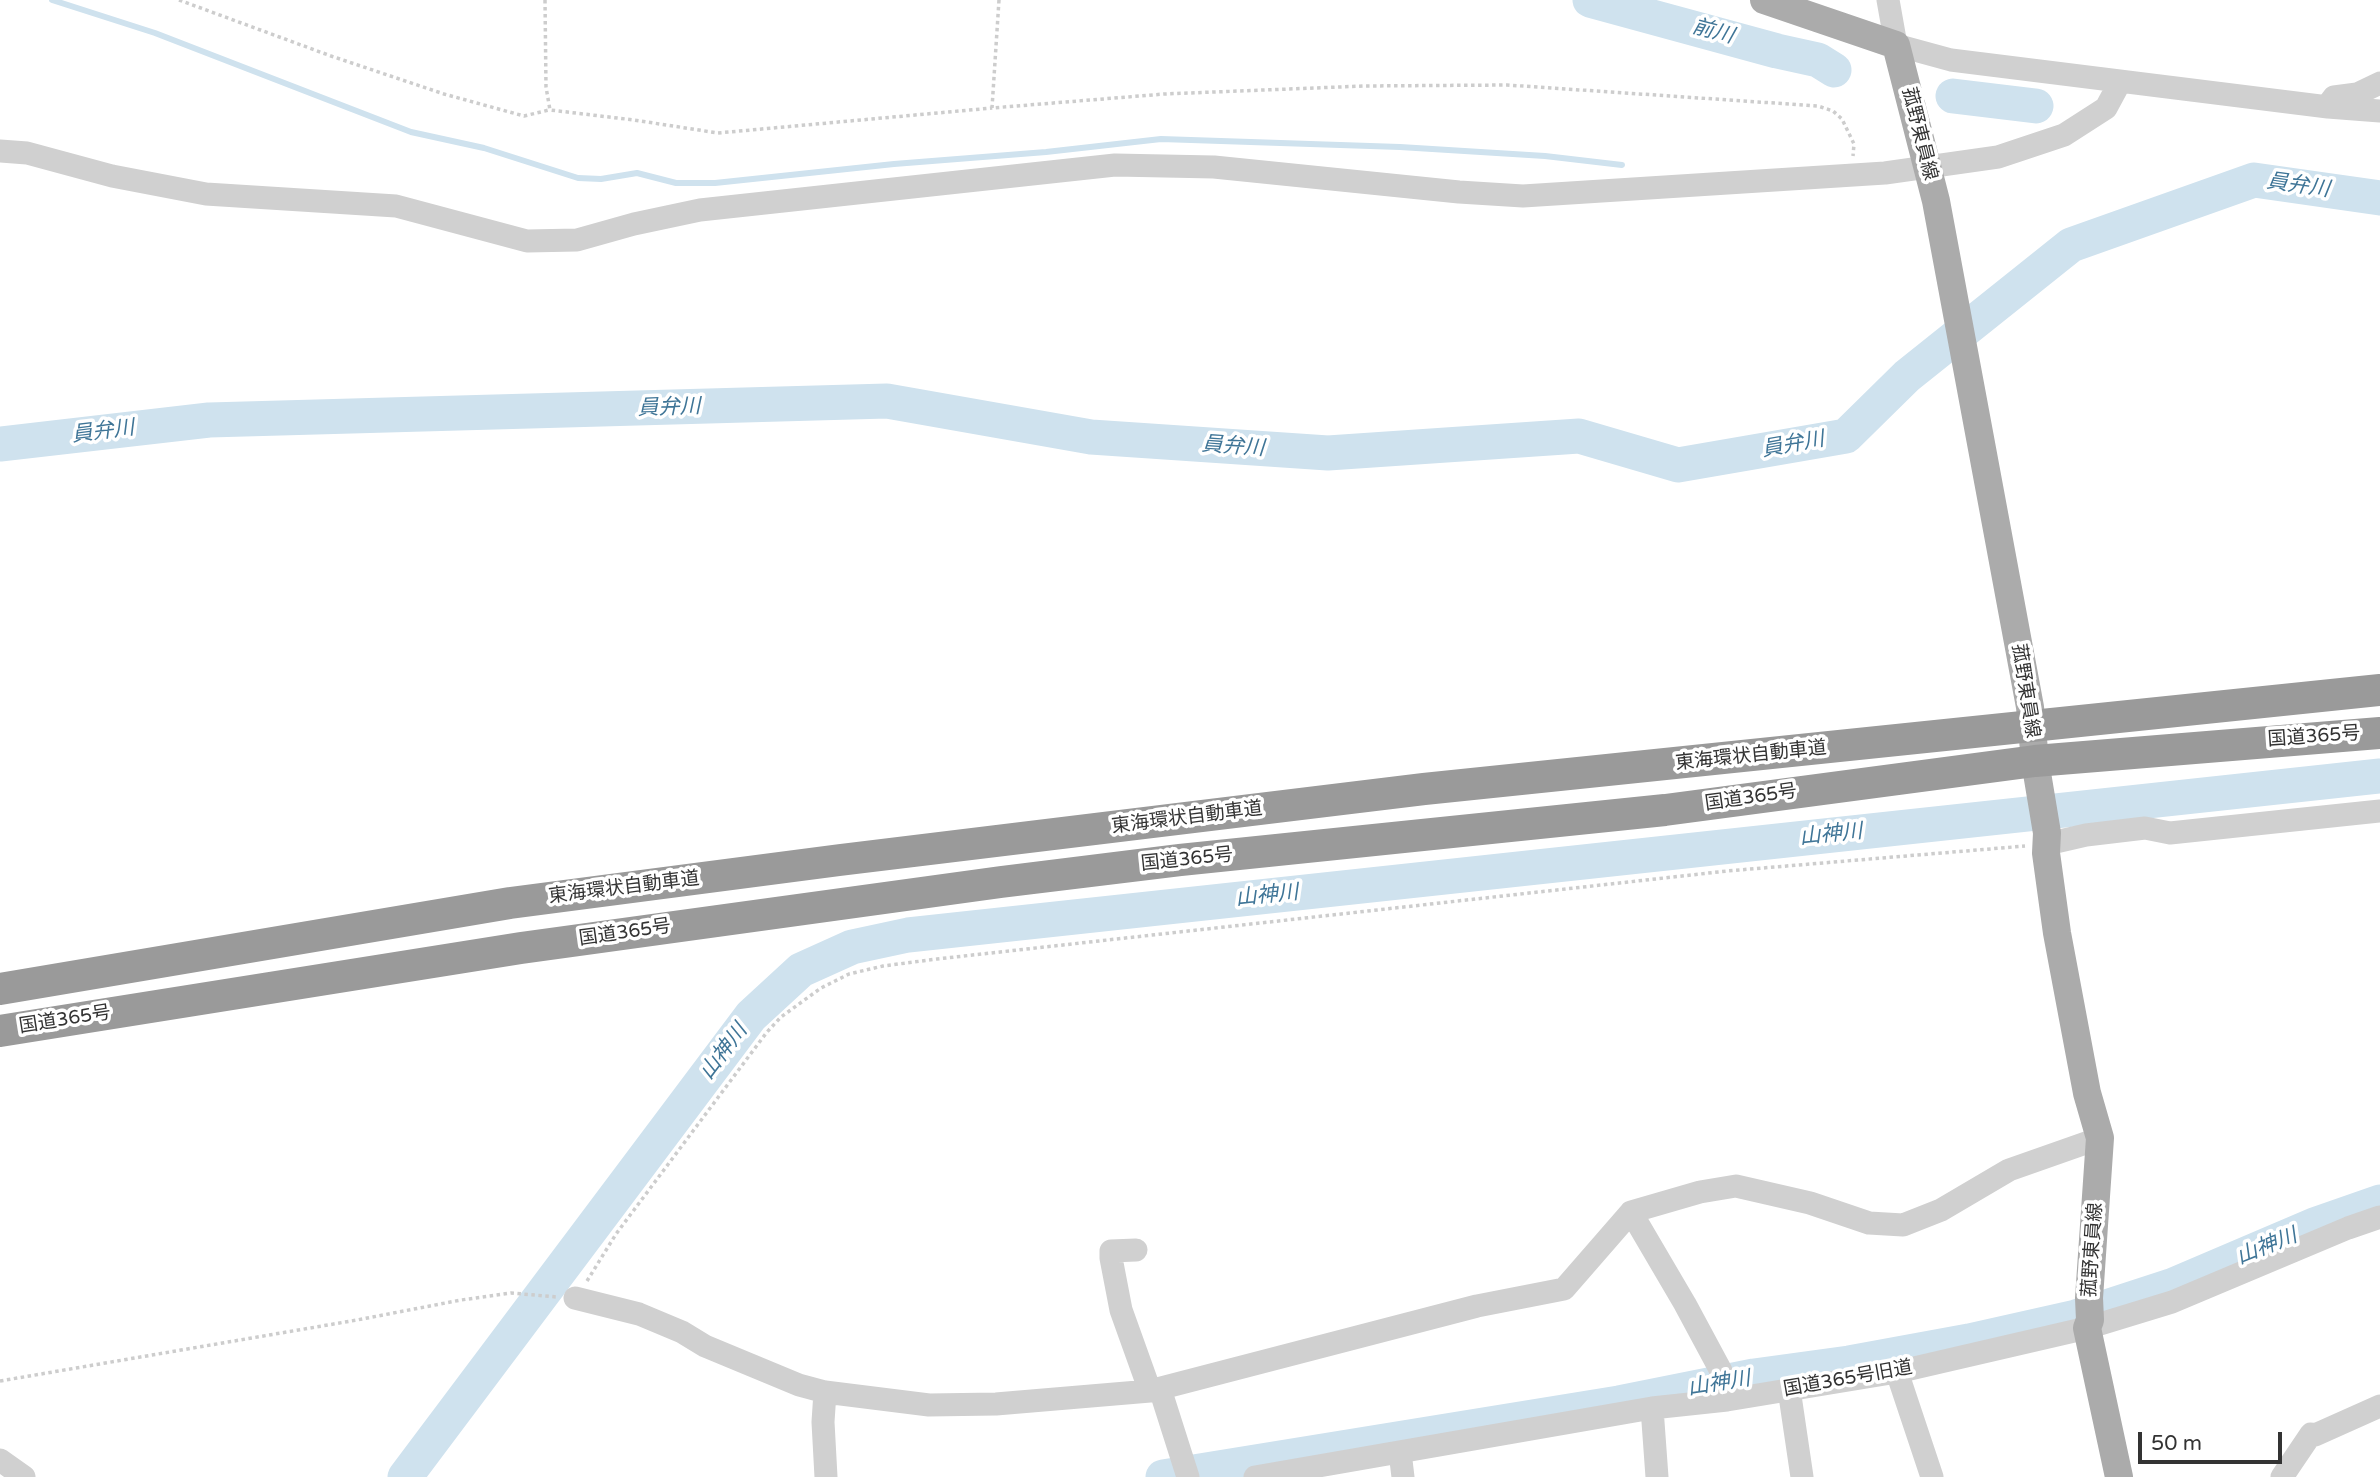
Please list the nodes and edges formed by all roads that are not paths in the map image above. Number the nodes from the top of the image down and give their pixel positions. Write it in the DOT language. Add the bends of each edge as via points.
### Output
graph roads {
  1 [pos="1764,0"];
  2 [pos="1888,0"];
  3 [pos="1896,45"];
  4 [pos="2120,82"];
  5 [pos="2380,83"];
  6 [pos="2328,107"];
  7 [pos="2380,111"];
  8 [pos="0,151"];
  9 [pos="2380,671"];
  10 [pos="2380,690"];
  11 [pos="2030,707"];
  12 [pos="2380,733"];
  13 [pos="2036,771"];
  14 [pos="2380,811"];
  15 [pos="2047,839"];
  16 [pos="0,970"];
  17 [pos="0,989"];
  18 [pos="0,1031"];
  19 [pos="2101,1138"];
  20 [pos="1631,1212"];
  21 [pos="2380,1217"];
  22 [pos="1136,1250"];
  23 [pos="567,1298"];
  24 [pos="2089,1315"];
  25 [pos="1897,1372"];
  26 [pos="1724,1386"];
  27 [pos="1789,1389"];
  28 [pos="1155,1390"];
  29 [pos="825,1392"];
  30 [pos="2380,1406"];
  31 [pos="1652,1408"];
  32 [pos="1400,1452"];
  33 [pos="0,1460"];
  34 [pos="1186,1470"];
  35 [pos="24,1477"];
  36 [pos="826,1477"];
  37 [pos="1255,1477"];
  38 [pos="1403,1477"];
  39 [pos="1657,1477"];
  40 [pos="1802,1477"];
  41 [pos="1932,1477"];
  42 [pos="2119,1477"];
  43 [pos="2282,1477"];
  1 -- 3 [label="main road"];
  2 -- 3 [label="street"];
  3 -- 4 [label="street" via="1951,60"];
  3 -- 11 [label="main road, 菰野東員線" via="1936,201"];
  4 -- 6 [label="street"];
  4 -- 8 [label="street" via="2106,108 2064,135 1997,157 1885,173 1523,196 1214,167 1115,165 700,210 577,240 527,241 396,206 206,194 27,153"];
  5 -- 6 [label="street" via="2357,94 2334,97"];
  6 -- 7 [label="street"];
  9 -- 11 [label="highway"];
  10 -- 17 [label="highway, 東海環状自動車道" via="1424,789 840,860 510,902"];
  11 -- 13 [label="main road, 菰野東員線"];
  11 -- 16 [label="highway" via="1177,799 801,846"];
  12 -- 13 [label="highway, 国道365号" via="2234,743"];
  13 -- 15 [label="main road, 菰野東員線"];
  13 -- 18 [label="highway, 国道365号" via="1180,860 857,900"];
  14 -- 15 [label="street" via="2170,833 2145,828"];
  15 -- 19 [label="main road, 菰野東員線" via="2057,933 2087,1093"];
  19 -- 20 [label="street" via="2009,1170 1941,1210 1903,1225 1868,1223 1810,1203 1736,1186"];
  19 -- 24 [label="main road, 菰野東員線"];
  20 -- 26 [label="street" via="1685,1304"];
  20 -- 28 [label="street" via="1564,1289 1477,1306"];
  21 -- 24 [label="street, 国道365号旧道" via="2172,1302"];
  22 -- 28 [label="street" via="1111,1251 1111,1258 1121,1310"];
  23 -- 29 [label="street" via="639,1314 705,1346"];
  24 -- 25 [label="street, 国道365号旧道"];
  24 -- 42 [label="main road, 菰野東員線"];
  25 -- 27 [label="street, 国道365号旧道"];
  25 -- 41 [label="street"];
  26 -- 27 [label="street, 国道365号旧道"];
  26 -- 31 [label="street, 国道365号旧道"];
  27 -- 40 [label="street"];
  28 -- 29 [label="street" via="942,1405"];
  28 -- 34 [label="street"];
  29 -- 36 [label="street"];
  30 -- 43 [label="street" via="2311,1434"];
  31 -- 32 [label="street, 国道365号旧道"];
  31 -- 39 [label="street"];
  32 -- 37 [label="street, 国道365号旧道"];
  32 -- 38 [label="street"];
  33 -- 35 [label="street"];
}
